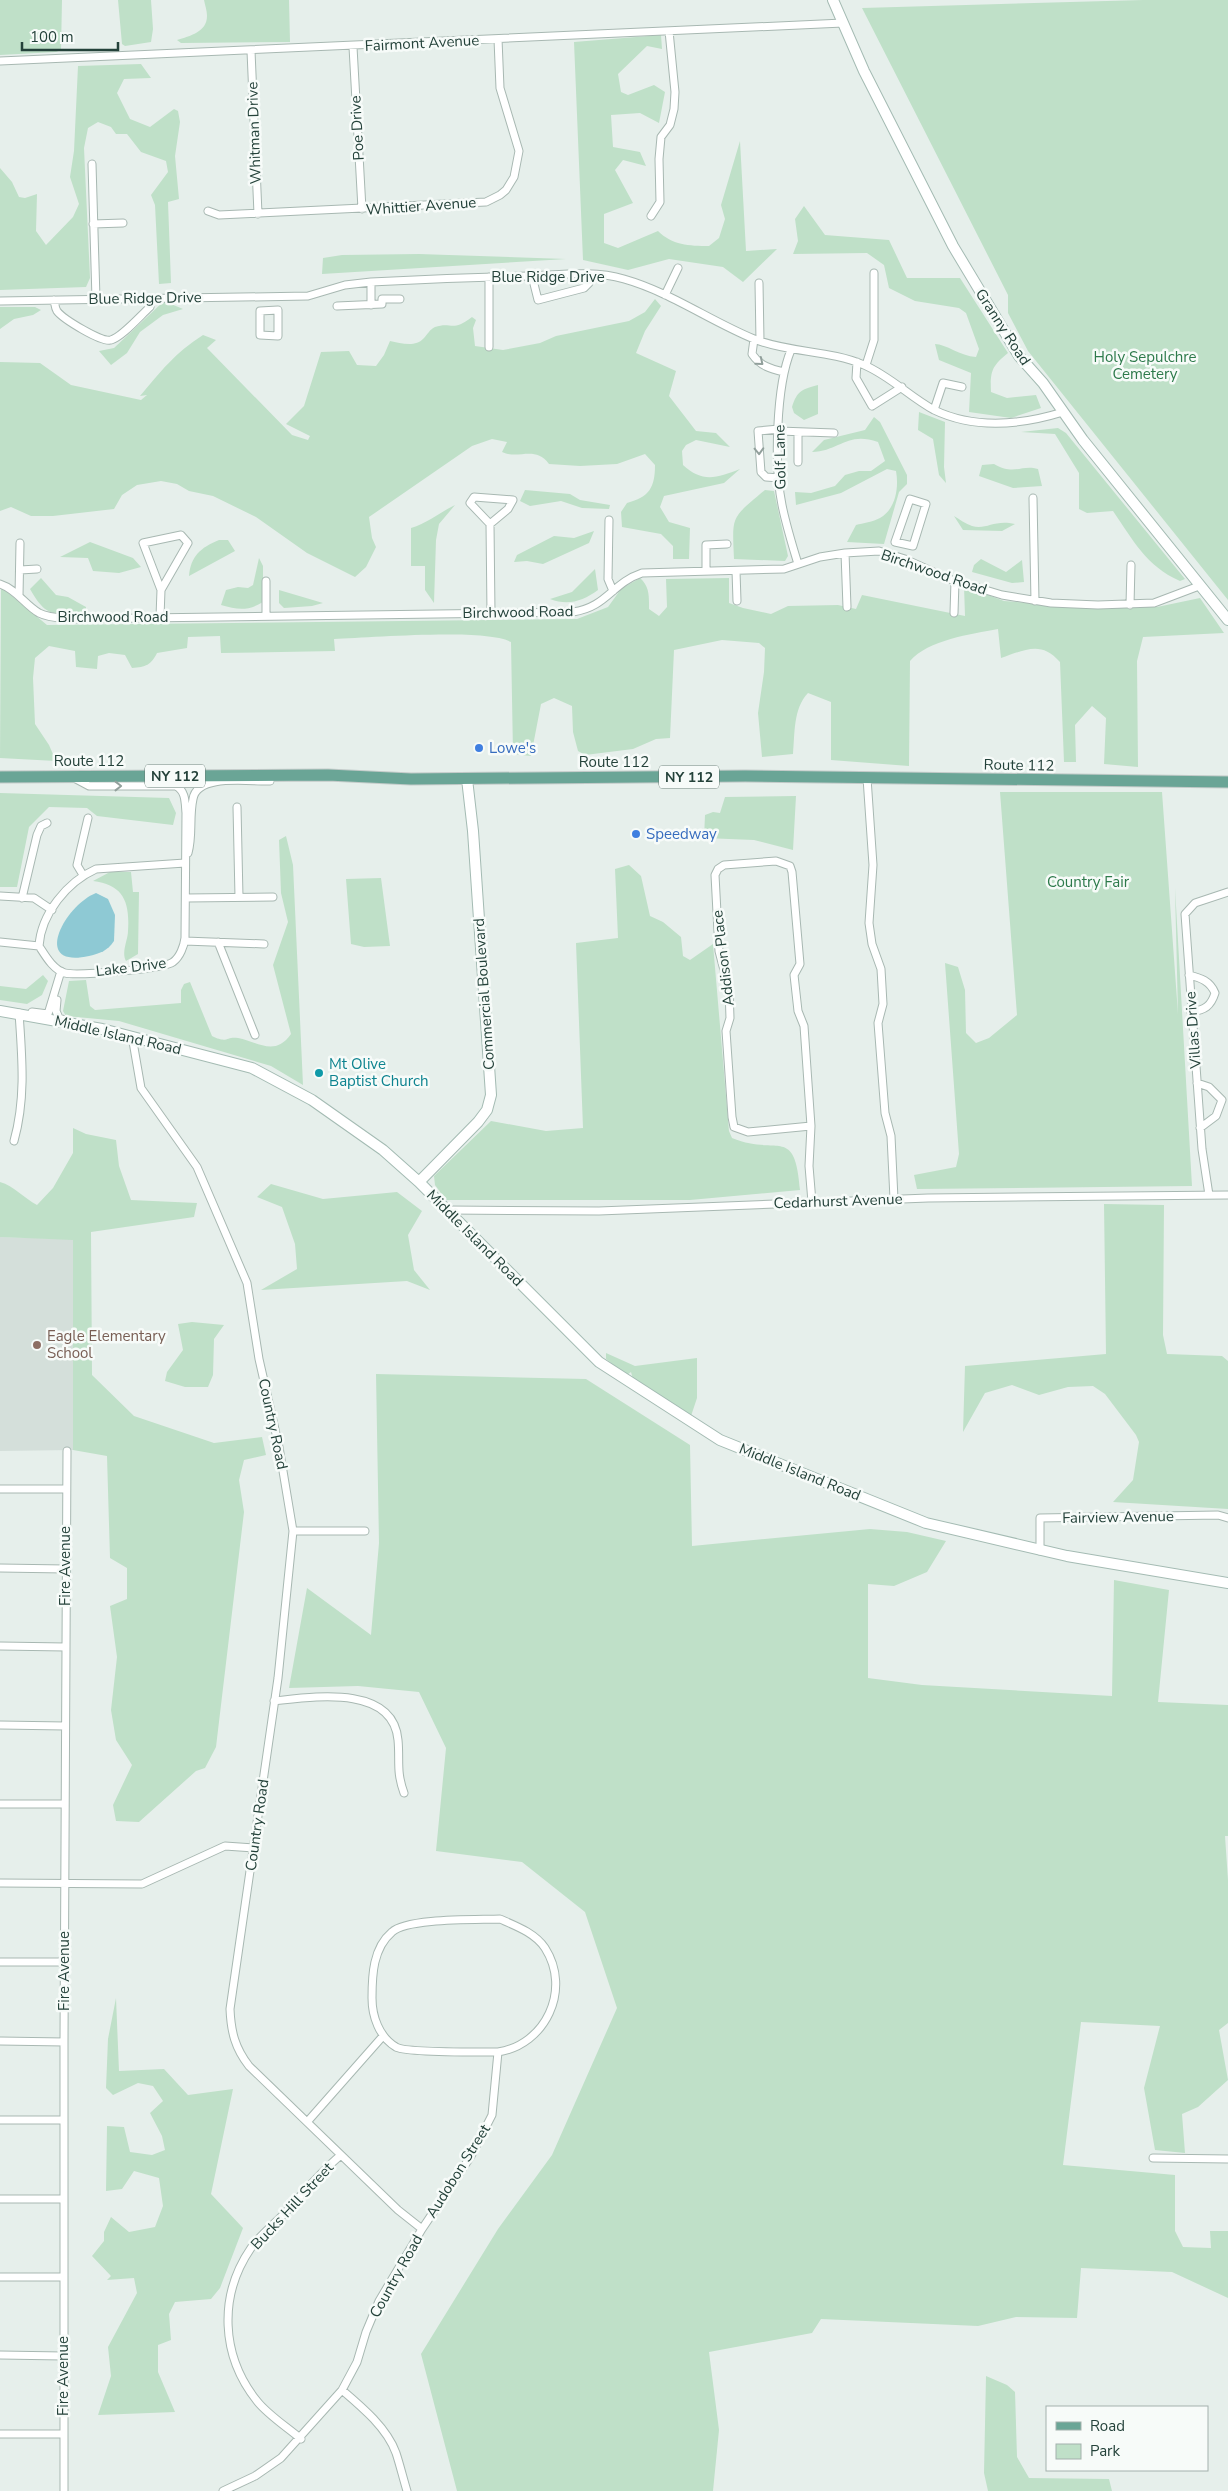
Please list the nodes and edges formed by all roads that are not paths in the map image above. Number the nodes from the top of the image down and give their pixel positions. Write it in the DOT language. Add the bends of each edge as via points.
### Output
graph roads {
  1 [pos="833,0"];
  2 [pos="843,23"];
  3 [pos="670,31"];
  4 [pos="498,40"];
  5 [pos="353,47"];
  6 [pos="251,51"];
  7 [pos="0,61"];
  8 [pos="92,164"];
  9 [pos="362,209"];
  10 [pos="208,211"];
  11 [pos="258,214"];
  12 [pos="651,216"];
  13 [pos="123,223"];
  14 [pos="93,224"];
  15 [pos="678,268"];
  16 [pos="874,273"];
  17 [pos="591,274"];
  18 [pos="532,276"];
  19 [pos="489,277"];
  20 [pos="370,282"];
  21 [pos="759,283"];
  22 [pos="665,295"];
  23 [pos="277,297"];
  24 [pos="151,298"];
  25 [pos="96,299"];
  26 [pos="400,299"];
  27 [pos="54,300"];
  28 [pos="0,301"];
  29 [pos="371,305"];
  30 [pos="337,306"];
  31 [pos="278,310"];
  32 [pos="757,340"];
  33 [pos="489,347"];
  34 [pos="791,350"];
  35 [pos="857,362"];
  36 [pos="866,366"];
  37 [pos="784,372"];
  38 [pos="902,387"];
  39 [pos="962,387"];
  40 [pos="934,410"];
  41 [pos="1063,412"];
  42 [pos="779,430"];
  43 [pos="798,432"];
  44 [pos="834,433"];
  45 [pos="798,462"];
  46 [pos="779,478"];
  47 [pos="1033,498"];
  48 [pos="609,520"];
  49 [pos="490,524"];
  50 [pos="895,542"];
  51 [pos="20,543"];
  52 [pos="727,544"];
  53 [pos="845,553"];
  54 [pos="890,554"];
  55 [pos="798,564"];
  56 [pos="1131,565"];
  57 [pos="37,569"];
  58 [pos="20,570"];
  59 [pos="706,571"];
  60 [pos="736,571"];
  61 [pos="266,581"];
  62 [pos="955,581"];
  63 [pos="0,584"];
  64 [pos="1199,586"];
  65 [pos="160,590"];
  66 [pos="613,591"];
  67 [pos="19,596"];
  68 [pos="737,601"];
  69 [pos="1035,601"];
  70 [pos="1130,605"];
  71 [pos="846,607"];
  72 [pos="491,613"];
  73 [pos="954,613"];
  74 [pos="266,616"];
  75 [pos="160,617"];
  76 [pos="1228,620"];
  77 [pos="279,776"];
  78 [pos="0,777"];
  79 [pos="72,777"];
  80 [pos="467,778"];
  81 [pos="868,778"];
  82 [pos="1228,782"];
  83 [pos="238,807"];
  84 [pos="88,818"];
  85 [pos="47,823"];
  86 [pos="185,863"];
  87 [pos="83,875"];
  88 [pos="1228,892"];
  89 [pos="0,896"];
  90 [pos="239,897"];
  91 [pos="273,897"];
  92 [pos="22,898"];
  93 [pos="186,898"];
  94 [pos="52,910"];
  95 [pos="185,941"];
  96 [pos="0,942"];
  97 [pos="218,942"];
  98 [pos="264,944"];
  99 [pos="39,946"];
  100 [pos="63,972"];
  101 [pos="1189,975"];
  102 [pos="0,1011"];
  103 [pos="1191,1012"];
  104 [pos="18,1013"];
  105 [pos="69,1023"];
  106 [pos="256,1035"];
  107 [pos="132,1036"];
  108 [pos="1197,1082"];
  109 [pos="811,1126"];
  110 [pos="1200,1128"];
  111 [pos="14,1141"];
  112 [pos="419,1182"];
  113 [pos="1209,1195"];
  114 [pos="1228,1195"];
  115 [pos="894,1199"];
  116 [pos="812,1202"];
  117 [pos="448,1210"];
  118 [pos="67,1451"];
  119 [pos="0,1488"];
  120 [pos="66,1489"];
  121 [pos="1228,1518"];
  122 [pos="293,1531"];
  123 [pos="365,1531"];
  124 [pos="1040,1551"];
  125 [pos="0,1568"];
  126 [pos="65,1569"];
  127 [pos="1228,1583"];
  128 [pos="0,1646"];
  129 [pos="65,1647"];
  130 [pos="274,1701"];
  131 [pos="0,1725"];
  132 [pos="65,1726"];
  133 [pos="404,1793"];
  134 [pos="0,1804"];
  135 [pos="65,1804"];
  136 [pos="254,1848"];
  137 [pos="0,1883"];
  138 [pos="64,1883"];
  139 [pos="0,1962"];
  140 [pos="64,1962"];
  141 [pos="384,2036"];
  142 [pos="0,2041"];
  143 [pos="64,2042"];
  144 [pos="498,2052"];
  145 [pos="0,2120"];
  146 [pos="64,2120"];
  147 [pos="308,2121"];
  148 [pos="341,2155"];
  149 [pos="1153,2158"];
  150 [pos="1228,2159"];
  151 [pos="0,2199"];
  152 [pos="63,2199"];
  153 [pos="422,2229"];
  154 [pos="0,2277"];
  155 [pos="64,2277"];
  156 [pos="0,2356"];
  157 [pos="63,2356"];
  158 [pos="342,2390"];
  159 [pos="0,2434"];
  160 [pos="63,2434"];
  161 [pos="300,2438"];
  162 [pos="64,2491"];
  163 [pos="224,2491"];
  164 [pos="407,2491"];
  1 -- 2 [label="street, Granny Road"];
  2 -- 3 [label="street, Fairmont Avenue"];
  2 -- 41 [label="street, Granny Road" via="953,246 1019,356"];
  3 -- 4 [label="street, Fairmont Avenue"];
  3 -- 12 [label="street" via="674,109 670,125 662,137 660,202"];
  4 -- 5 [label="street, Fairmont Avenue"];
  4 -- 9 [label="street, Whittier Avenue" via="500,88 519,151 514,176 506,190 486,202"];
  5 -- 6 [label="street, Fairmont Avenue"];
  5 -- 9 [label="street, Poe Drive"];
  6 -- 7 [label="street, Fairmont Avenue"];
  6 -- 11 [label="street, Whitman Drive"];
  8 -- 14 [label="street"];
  9 -- 11 [label="street, Whittier Avenue"];
  10 -- 11 [label="street, Whittier Avenue" via="219,215"];
  13 -- 14 [label="street"];
  14 -- 25 [label="street"];
  15 -- 22 [label="street"];
  16 -- 36 [label="street" via="874,340"];
  17 -- 18 [label="street, Blue Ridge Drive"];
  17 -- 18 [label="street" via="590,282 584,288 538,300"];
  17 -- 22 [label="street, Blue Ridge Drive" via="623,279"];
  18 -- 19 [label="street, Blue Ridge Drive"];
  19 -- 20 [label="street, Blue Ridge Drive"];
  19 -- 33 [label="street"];
  20 -- 23 [label="street, Blue Ridge Drive" via="345,285 321,294"];
  20 -- 29 [label="street"];
  21 -- 32 [label="street"];
  22 -- 32 [label="street, Blue Ridge Drive"];
  23 -- 24 [label="street, Blue Ridge Drive"];
  23 -- 31 [label="street"];
  24 -- 25 [label="street, Blue Ridge Drive"];
  24 -- 27 [label="street" via="150,306 116,338 108,340 62,316"];
  25 -- 27 [label="street, Blue Ridge Drive"];
  26 -- 29 [label="street" via="382,299 382,304"];
  27 -- 28 [label="street, Blue Ridge Drive"];
  29 -- 30 [label="street"];
  32 -- 34 [label="street, Blue Ridge Drive"];
  32 -- 37 [label="street, one-way" via="752,354 756,361"];
  34 -- 35 [label="street, Blue Ridge Drive"];
  34 -- 37 [label="street, Golf Lane"];
  35 -- 36 [label="street, Blue Ridge Drive"];
  35 -- 38 [label="street" via="856,378 872,406"];
  36 -- 38 [label="street, Blue Ridge Drive"];
  37 -- 42 [label="street, Golf Lane"];
  38 -- 40 [label="street, Blue Ridge Drive"];
  39 -- 40 [label="street" via="943,383"];
  40 -- 41 [label="street, Blue Ridge Drive" via="967,421 999,424 1029,422"];
  41 -- 64 [label="street, Granny Road"];
  42 -- 43 [label="street"];
  42 -- 46 [label="street, Golf Lane"];
  42 -- 46 [label="street, one-way" via="758,431 761,472 766,477"];
  43 -- 44 [label="street"];
  43 -- 45 [label="street"];
  46 -- 55 [label="street, Golf Lane"];
  47 -- 69 [label="street"];
  48 -- 66 [label="street" via="608,579"];
  49 -- 49 [label="street" via="508,509 513,500 474,498 470,503"];
  49 -- 72 [label="street"];
  50 -- 50 [label="street" via="913,546 926,504 910,499"];
  50 -- 54 [label="street"];
  51 -- 58 [label="street"];
  52 -- 59 [label="street" via="706,545"];
  53 -- 54 [label="street, Birchwood Road" via="879,551"];
  53 -- 55 [label="street, Birchwood Road"];
  53 -- 71 [label="street"];
  54 -- 62 [label="street, Birchwood Road"];
  55 -- 60 [label="street, Birchwood Road" via="784,569"];
  56 -- 70 [label="street"];
  57 -- 58 [label="street"];
  58 -- 67 [label="street"];
  59 -- 60 [label="street, Birchwood Road"];
  59 -- 66 [label="street, Birchwood Road" via="642,573 625,580"];
  60 -- 68 [label="street"];
  61 -- 74 [label="street"];
  62 -- 69 [label="street, Birchwood Road"];
  62 -- 73 [label="street"];
  63 -- 67 [label="street, Birchwood Road"];
  64 -- 70 [label="street, Birchwood Road" via="1154,603"];
  64 -- 76 [label="street, Granny Road"];
  65 -- 65 [label="street" via="188,543 181,535 144,543"];
  65 -- 75 [label="street"];
  66 -- 72 [label="street, Birchwood Road" via="599,604 585,610"];
  67 -- 75 [label="street, Birchwood Road" via="38,613 59,618"];
  69 -- 70 [label="street, Birchwood Road"];
  72 -- 74 [label="street, Birchwood Road"];
  74 -- 75 [label="street, Birchwood Road"];
  77 -- 79 [label="main road, Route 112 / NY 112"];
  77 -- 80 [label="main road, Route 112 / NY 112"];
  77 -- 86 [label="street, Lake Drive" via="275,780 201,784 193,798 192,832"];
  78 -- 79 [label="main road, Route 112 / NY 112"];
  79 -- 86 [label="street, Lake Drive, one-way" via="89,786 180,788 185,798"];
  80 -- 81 [label="main road, Route 112 / NY 112"];
  80 -- 112 [label="street, Commercial Boulevard" via="474,831 491,1095 487,1110 478,1122"];
  81 -- 82 [label="main road, Route 112 / NY 112"];
  81 -- 115 [label="street" via="874,878 869,923 881,969 883,1004 878,1023 885,1113 891,1136"];
  83 -- 90 [label="street"];
  84 -- 87 [label="street" via="77,865"];
  85 -- 92 [label="street" via="41,826 37,835"];
  86 -- 87 [label="street" via="96,869"];
  86 -- 93 [label="street, Lake Drive"];
  87 -- 94 [label="street" via="67,889"];
  88 -- 101 [label="street, Villas Drive" via="1195,903 1185,914"];
  89 -- 92 [label="street"];
  90 -- 91 [label="street"];
  90 -- 93 [label="street"];
  92 -- 94 [label="street" via="34,898"];
  93 -- 95 [label="street, Lake Drive"];
  94 -- 99 [label="street" via="40,933"];
  95 -- 97 [label="street"];
  95 -- 100 [label="street, Lake Drive" via="173,962 166,965"];
  96 -- 99 [label="street"];
  97 -- 98 [label="street"];
  97 -- 106 [label="street"];
  99 -- 100 [label="street"];
  100 -- 104 [label="street" via="48,1014"];
  100 -- 105 [label="street" via="56,1011 59,1018"];
  101 -- 103 [label="street, Villas Drive"];
  101 -- 103 [label="street" via="1212,985 1215,993 1204,1010"];
  102 -- 104 [label="street, Middle Island Road"];
  103 -- 108 [label="street, Villas Drive"];
  104 -- 105 [label="street, Middle Island Road"];
  104 -- 111 [label="street" via="24,1076 20,1121"];
  105 -- 107 [label="street, Middle Island Road"];
  107 -- 112 [label="street, Middle Island Road" via="252,1068 318,1104 383,1150"];
  107 -- 122 [label="street, Country Road" via="141,1088 197,1167 247,1283"];
  108 -- 110 [label="street, Villas Drive"];
  108 -- 110 [label="street" via="1209,1087 1222,1100 1216,1116"];
  109 -- 109 [label="street, Addison Place" via="804,1026 798,1011 794,975 800,964 790,866 776,861 724,865 715,875 720,951 728,989 730,1018 726,1031 734,1127 748,1132"];
  109 -- 116 [label="street, Addison Place" via="808,1166"];
  110 -- 113 [label="street, Villas Drive"];
  112 -- 117 [label="street, Middle Island Road"];
  113 -- 114 [label="street, Cedarhurst Avenue"];
  113 -- 115 [label="street, Cedarhurst Avenue"];
  115 -- 116 [label="street, Cedarhurst Avenue"];
  116 -- 117 [label="street, Cedarhurst Avenue" via="599,1211"];
  117 -- 124 [label="street, Middle Island Road" via="599,1362 720,1440 926,1523"];
  118 -- 120 [label="street, Fire Avenue"];
  119 -- 120 [label="street"];
  120 -- 126 [label="street, Fire Avenue"];
  121 -- 124 [label="street, Fairview Avenue" via="1218,1515 1040,1518"];
  122 -- 123 [label="street"];
  122 -- 130 [label="street, Country Road"];
  124 -- 127 [label="street"];
  125 -- 126 [label="street"];
  126 -- 129 [label="street, Fire Avenue"];
  128 -- 129 [label="street"];
  129 -- 132 [label="street, Fire Avenue"];
  130 -- 133 [label="street" via="342,1697 372,1702 392,1723 398,1739 397,1762"];
  130 -- 136 [label="street, Country Road"];
  131 -- 132 [label="street"];
  132 -- 135 [label="street, Fire Avenue"];
  134 -- 135 [label="street"];
  135 -- 138 [label="street, Fire Avenue"];
  136 -- 138 [label="street" via="225,1846 142,1884"];
  136 -- 147 [label="street, Country Road" via="230,2027 235,2045 249,2066"];
  137 -- 138 [label="street"];
  138 -- 140 [label="street, Fire Avenue"];
  139 -- 140 [label="street"];
  140 -- 143 [label="street, Fire Avenue"];
  141 -- 144 [label="street" via="397,2048"];
  141 -- 144 [label="street" via="372,2013 372,1972 381,1946 393,1930 412,1923 500,1919 524,1930 545,1948 554,1969 557,1994 550,2014 534,2036 511,2050"];
  141 -- 147 [label="street"];
  142 -- 143 [label="street"];
  143 -- 146 [label="street, Fire Avenue"];
  144 -- 153 [label="street, Audobon Street" via="492,2115 471,2156"];
  145 -- 146 [label="street"];
  146 -- 152 [label="street, Fire Avenue"];
  147 -- 148 [label="street, Country Road"];
  148 -- 153 [label="street, Country Road"];
  148 -- 161 [label="street, Bucks Hill Street" via="324,2168 251,2248 234,2280 228,2310 230,2342 238,2374 258,2403"];
  149 -- 150 [label="street"];
  151 -- 152 [label="street"];
  152 -- 155 [label="street, Fire Avenue"];
  153 -- 158 [label="street, Country Road" via="379,2301 357,2362"];
  154 -- 155 [label="street"];
  155 -- 157 [label="street, Fire Avenue"];
  156 -- 157 [label="street"];
  157 -- 160 [label="street, Fire Avenue"];
  158 -- 161 [label="street, Country Road"];
  158 -- 164 [label="street" via="368,2414 388,2439 396,2452"];
  159 -- 160 [label="street"];
  160 -- 162 [label="street, Fire Avenue"];
  161 -- 163 [label="street, Country Road" via="255,2476"];
}
